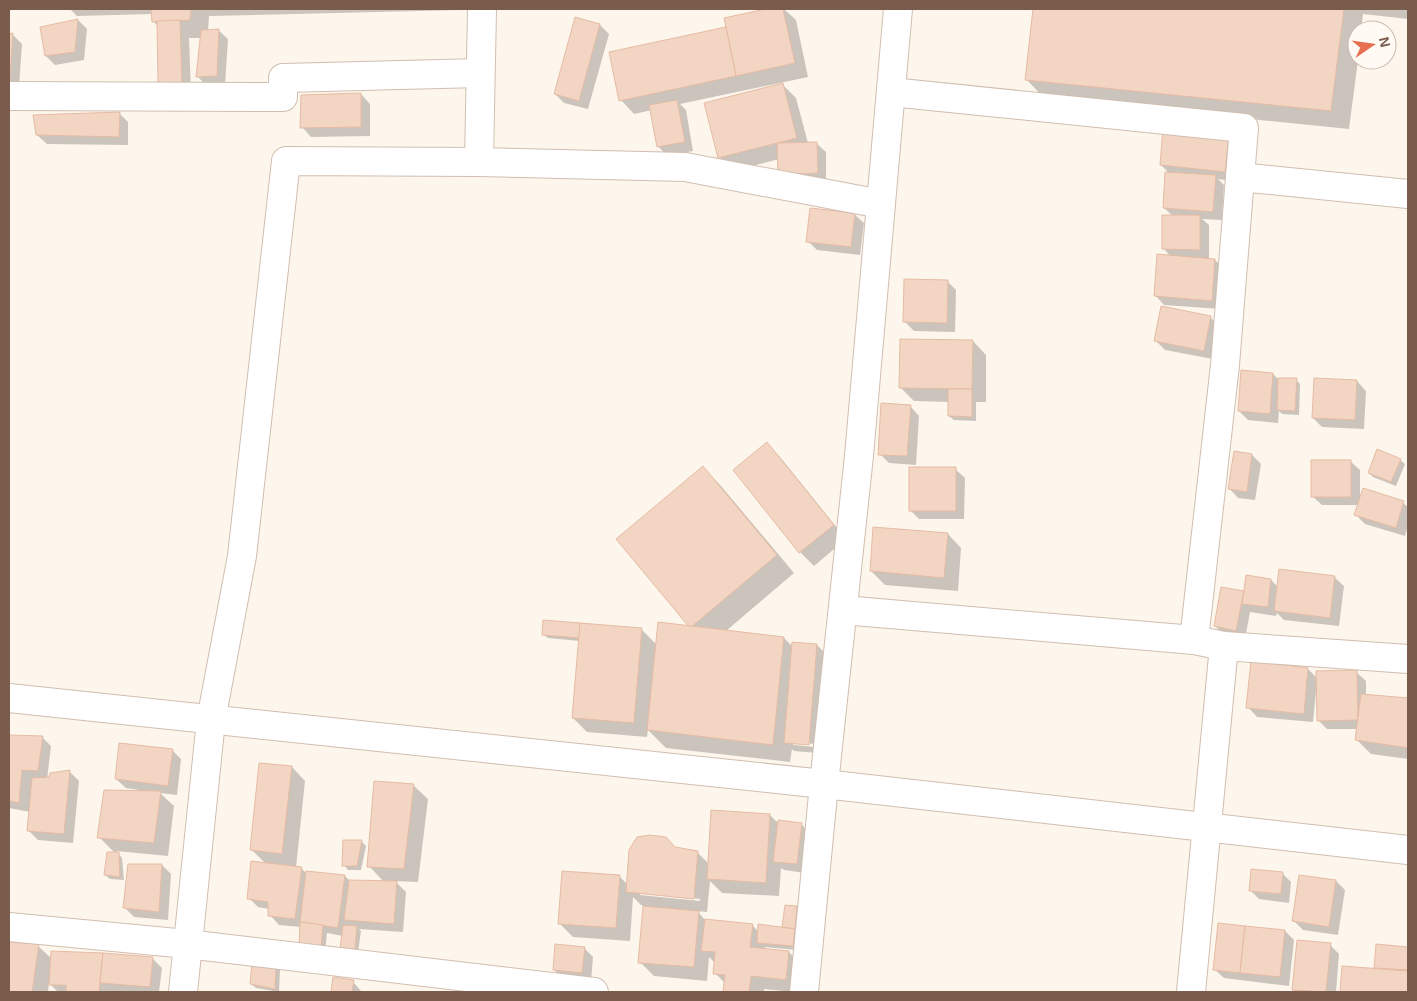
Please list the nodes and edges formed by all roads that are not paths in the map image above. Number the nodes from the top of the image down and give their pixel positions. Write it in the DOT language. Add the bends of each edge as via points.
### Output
graph roads {
  1 [pos="482,9"];
  2 [pos="898,9"];
  3 [pos="480,73"];
  4 [pos="891,92"];
  5 [pos="9,96"];
  6 [pos="479,162"];
  7 [pos="1240,177"];
  8 [pos="1408,194"];
  9 [pos="881,204"];
  10 [pos="843,610"];
  11 [pos="1194,640"];
  12 [pos="1224,646"];
  13 [pos="1408,659"];
  14 [pos="9,698"];
  15 [pos="211,720"];
  16 [pos="824,784"];
  17 [pos="1207,828"];
  18 [pos="1408,850"];
  19 [pos="9,927"];
  20 [pos="187,944"];
  21 [pos="444,983"];
  22 [pos="183,992"];
  23 [pos="594,992"];
  24 [pos="804,992"];
  25 [pos="1191,992"];
  1 -- 3 [label="street"];
  2 -- 4 [label="street"];
  3 -- 5 [label="street" via="283,78 283,97"];
  3 -- 6 [label="street"];
  4 -- 7 [label="street" via="1244,128"];
  4 -- 9 [label="street"];
  6 -- 9 [label="street" via="685,167"];
  6 -- 15 [label="street" via="286,161 242,556"];
  7 -- 8 [label="street"];
  7 -- 11 [label="street" via="1225,365"];
  9 -- 10 [label="street"];
  10 -- 11 [label="street"];
  10 -- 16 [label="street"];
  11 -- 12 [label="street"];
  12 -- 13 [label="street"];
  12 -- 17 [label="street"];
  14 -- 15 [label="street"];
  15 -- 16 [label="street"];
  15 -- 20 [label="street"];
  16 -- 17 [label="street"];
  16 -- 24 [label="street"];
  17 -- 18 [label="street"];
  17 -- 25 [label="street"];
  19 -- 20 [label="street"];
  20 -- 21 [label="street"];
  20 -- 22 [label="street"];
  21 -- 23 [label="street"];
}
